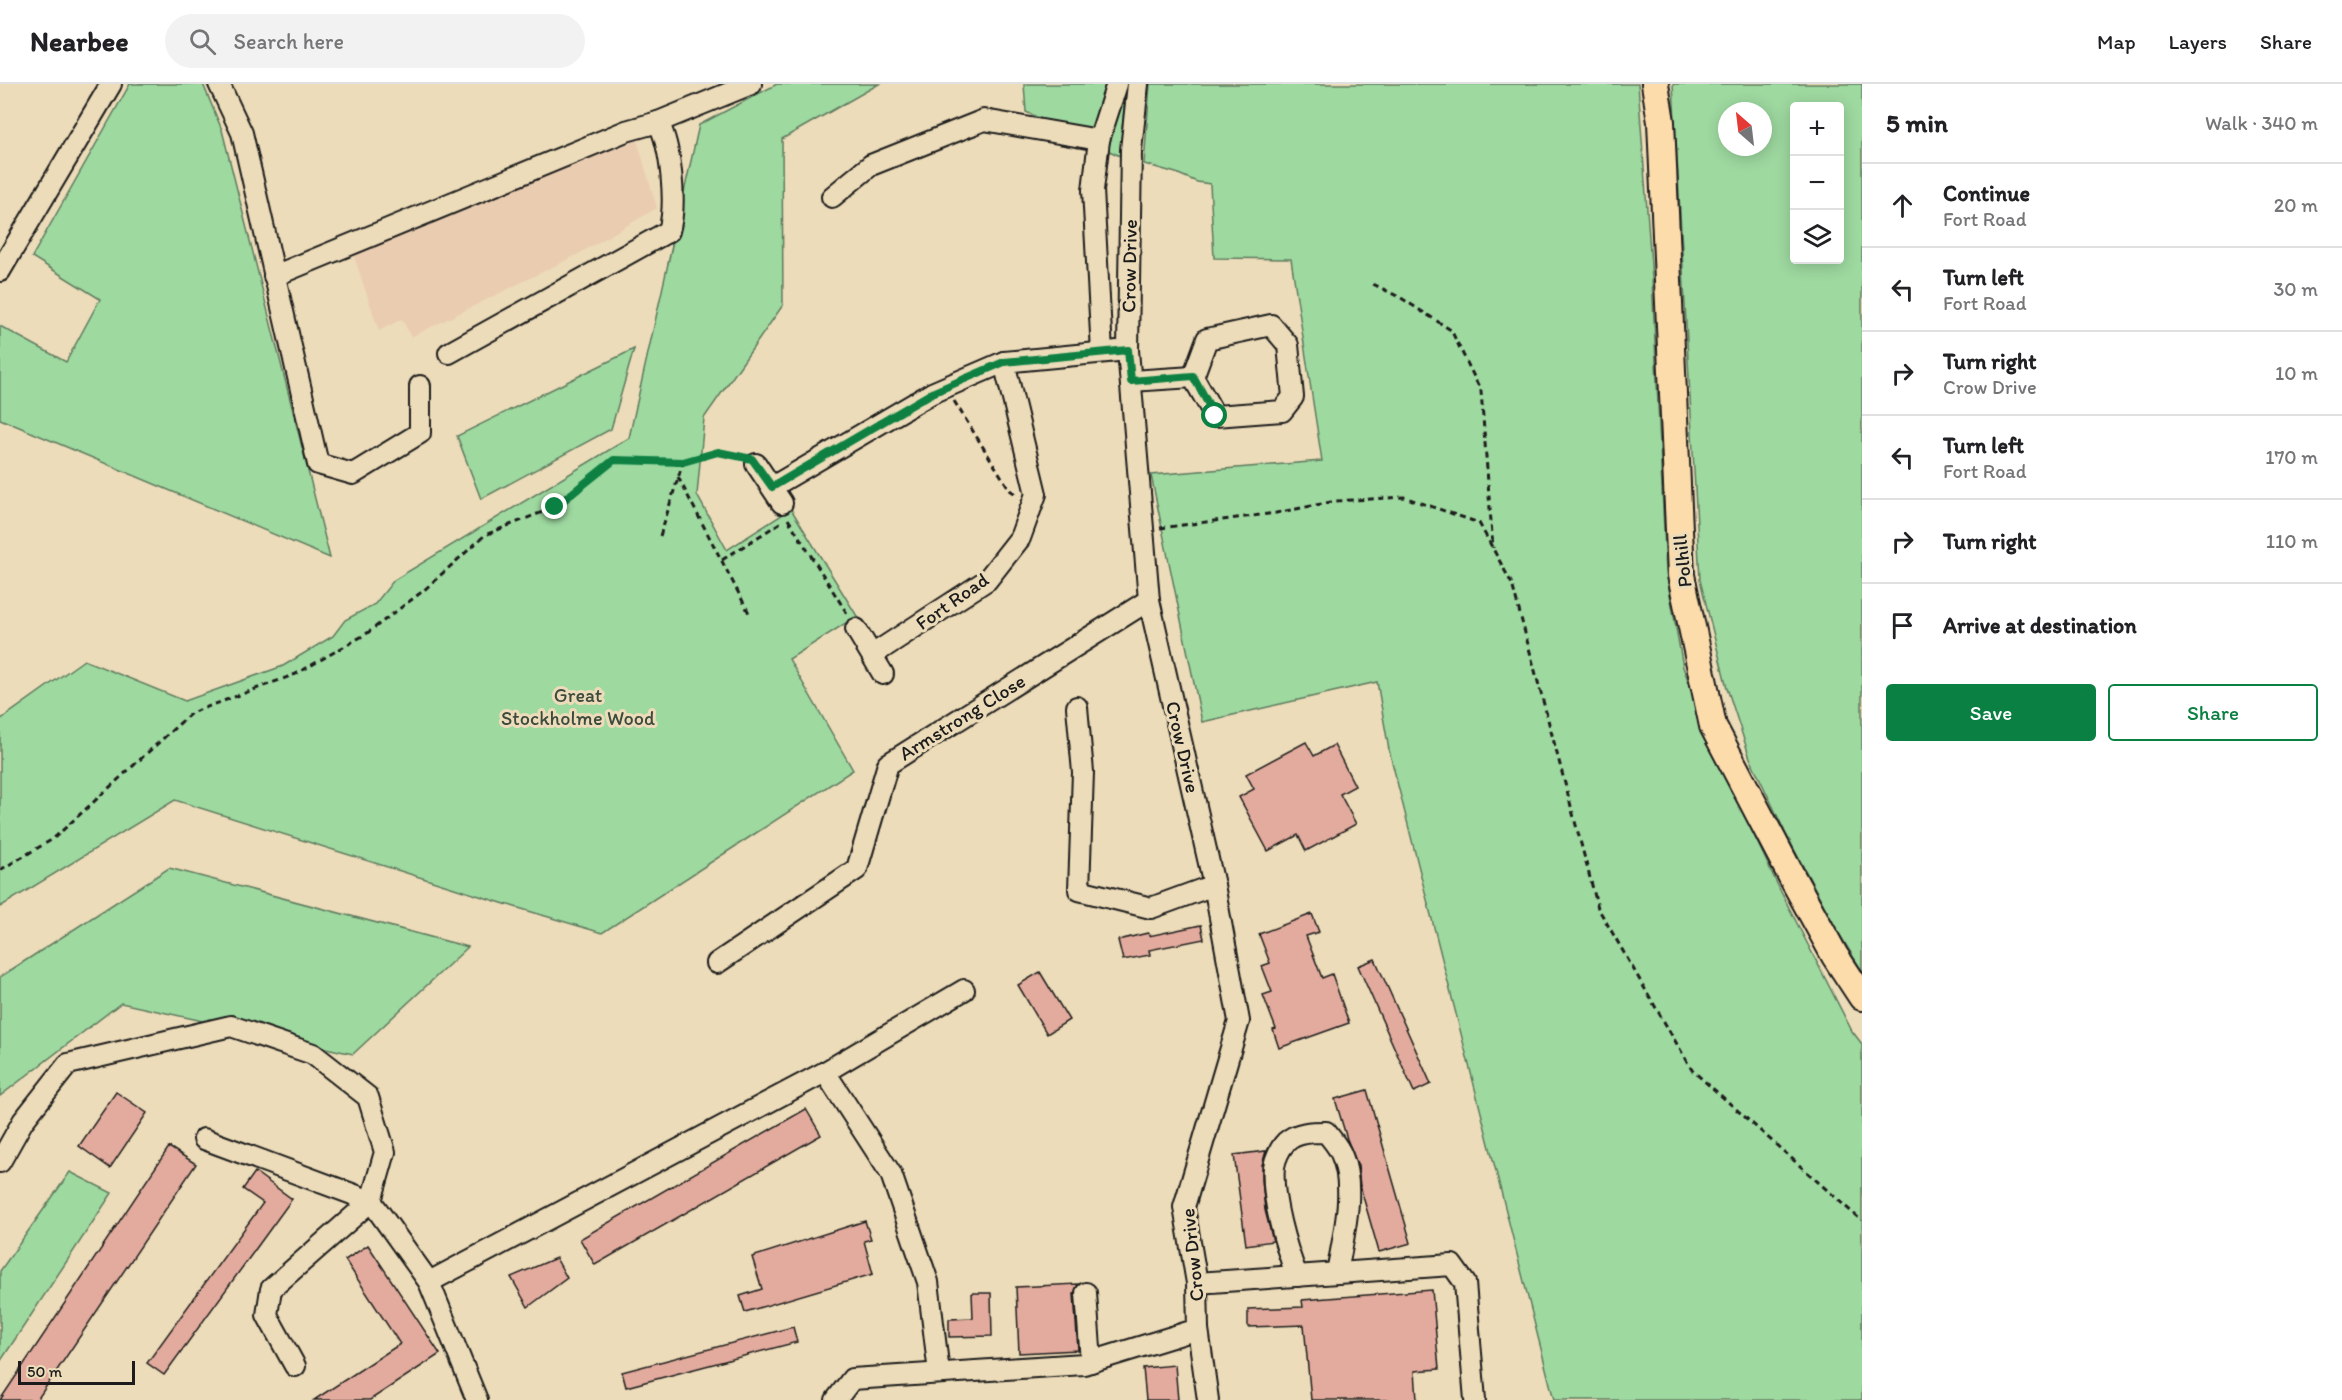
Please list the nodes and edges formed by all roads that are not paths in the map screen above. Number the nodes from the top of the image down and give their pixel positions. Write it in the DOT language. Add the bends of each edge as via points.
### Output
graph roads {
  1 [pos="111,84"];
  2 [pos="219,84"];
  3 [pos="751,84"];
  4 [pos="1117,84"];
  5 [pos="1138,84"];
  6 [pos="1655,84"];
  7 [pos="658,122"];
  8 [pos="1099,140"];
  9 [pos="832,197"];
  10 [pos="0,271"];
  11 [pos="274,276"];
  12 [pos="1128,350"];
  13 [pos="1102,352"];
  14 [pos="449,353"];
  15 [pos="1004,362"];
  16 [pos="1193,376"];
  17 [pos="1131,381"];
  18 [pos="420,386"];
  19 [pos="756,464"];
  20 [pos="1149,600"];
  21 [pos="856,628"];
  22 [pos="872,655"];
  23 [pos="883,674"];
  24 [pos="1077,707"];
  25 [pos="1214,885"];
  26 [pos="717,963"];
  27 [pos="964,990"];
  28 [pos="1862,998"];
  29 [pos="825,1072"];
  30 [pos="204,1138"];
  31 [pos="0,1162"];
  32 [pos="371,1201"];
  33 [pos="1337,1274"];
  34 [pos="1297,1276"];
  35 [pos="429,1282"];
  36 [pos="1197,1283"];
  37 [pos="1086,1293"];
  38 [pos="1198,1329"];
  39 [pos="1091,1362"];
  40 [pos="295,1366"];
  41 [pos="939,1373"];
  42 [pos="477,1400"];
  43 [pos="836,1400"];
  44 [pos="1208,1400"];
  45 [pos="1475,1400"];
  1 -- 10 [label="street"];
  2 -- 11 [label="street" via="242,133"];
  3 -- 7 [label="street"];
  4 -- 8 [label="street"];
  5 -- 12 [label="street, Crow Drive" via="1131,150"];
  6 -- 28 [label="main road, Polhill" via="1661,122 1681,575 1713,726 1792,879"];
  7 -- 11 [label="street" via="626,131"];
  7 -- 14 [label="street" via="665,135 669,161 669,231"];
  8 -- 9 [label="street" via="984,120 871,165"];
  8 -- 13 [label="street" via="1093,190"];
  11 -- 18 [label="street" via="318,464 353,474 420,433"];
  12 -- 13 [label="street"];
  12 -- 17 [label="street, Crow Drive"];
  13 -- 15 [label="street"];
  15 -- 19 [label="street" via="932,393 777,495"];
  15 -- 22 [label="street, Fort Road" via="1036,494 1020,538 987,580"];
  16 -- 16 [label="street" via="1215,416 1282,411 1293,397 1288,345 1271,325 1207,339"];
  16 -- 17 [label="street"];
  17 -- 20 [label="street, Crow Drive"];
  20 -- 25 [label="street, Crow Drive"];
  20 -- 26 [label="street, Armstrong Close" via="888,764 857,869"];
  21 -- 22 [label="street"];
  22 -- 23 [label="street"];
  24 -- 25 [label="street" via="1083,772 1079,890 1151,908"];
  25 -- 36 [label="street, Crow Drive" via="1239,1021 1184,1207"];
  27 -- 29 [label="street"];
  29 -- 35 [label="street"];
  29 -- 41 [label="street" via="891,1174 928,1282"];
  30 -- 32 [label="street"];
  31 -- 32 [label="street" via="23,1122 68,1064 231,1026 313,1054 368,1097 385,1152"];
  32 -- 35 [label="street"];
  32 -- 40 [label="street" via="271,1290 267,1315"];
  33 -- 34 [label="street"];
  33 -- 34 [label="street" via="1349,1187 1343,1157 1326,1132 1306,1132 1287,1142 1274,1166 1280,1221"];
  33 -- 45 [label="street" via="1452,1265 1465,1282"];
  34 -- 36 [label="street"];
  35 -- 42 [label="street"];
  36 -- 38 [label="street, Crow Drive"];
  37 -- 39 [label="street"];
  38 -- 39 [label="street"];
  38 -- 44 [label="street, Crow Drive"];
  39 -- 41 [label="street"];
  41 -- 43 [label="street" via="852,1379"];
}
